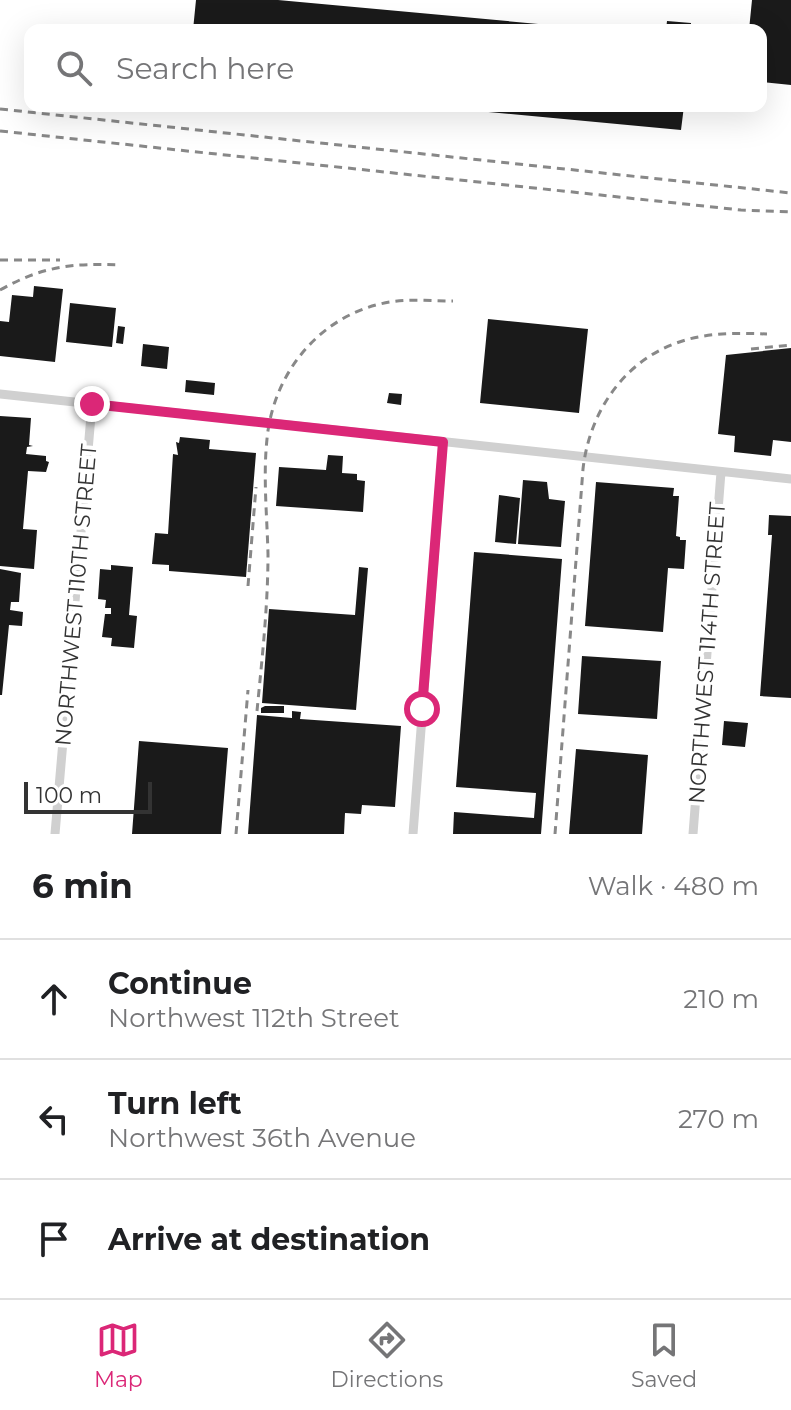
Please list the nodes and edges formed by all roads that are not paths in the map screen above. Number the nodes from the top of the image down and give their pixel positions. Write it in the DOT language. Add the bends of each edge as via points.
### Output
graph roads {
  1 [pos="0,394"];
  2 [pos="92,404"];
  3 [pos="443,442"];
  4 [pos="721,472"];
  5 [pos="791,479"];
  6 [pos="55,834"];
  7 [pos="413,834"];
  8 [pos="693,834"];
  1 -- 2 [label="street"];
  2 -- 3 [label="street"];
  2 -- 6 [label="street, NORTHWEST 110TH STREET"];
  3 -- 4 [label="street"];
  3 -- 7 [label="street"];
  4 -- 5 [label="street"];
  4 -- 8 [label="street, NORTHWEST 114TH STREET"];
}
